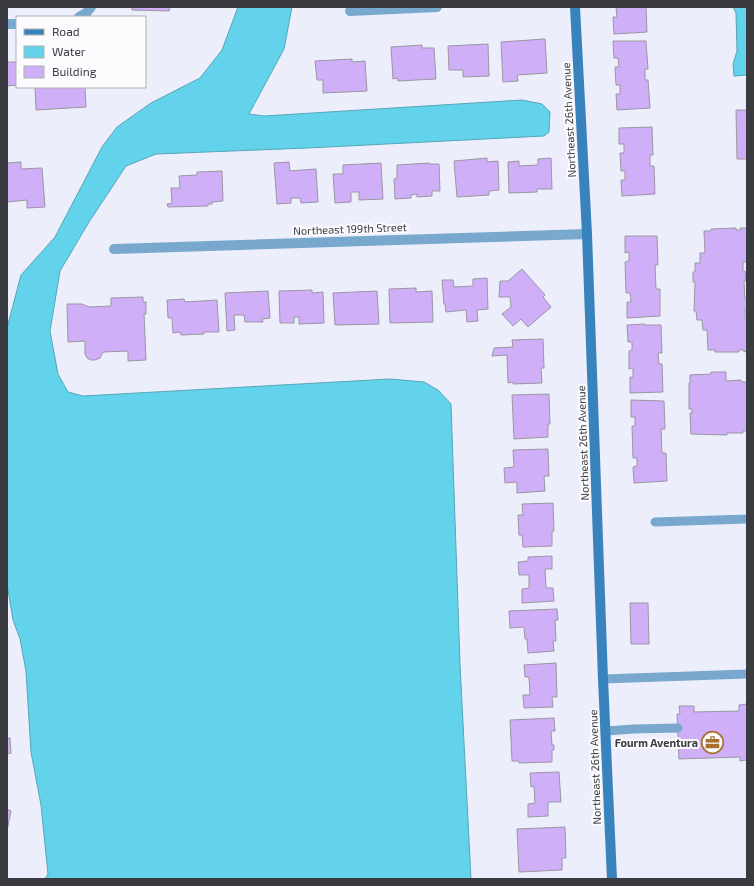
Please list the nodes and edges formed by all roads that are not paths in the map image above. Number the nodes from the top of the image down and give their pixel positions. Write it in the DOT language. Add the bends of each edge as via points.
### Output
graph roads {
  1 [pos="437,7"];
  2 [pos="575,7"];
  3 [pos="350,11"];
  4 [pos="588,234"];
  5 [pos="114,249"];
  6 [pos="747,519"];
  7 [pos="655,522"];
  8 [pos="747,674"];
  9 [pos="603,679"];
  10 [pos="678,728"];
  11 [pos="606,731"];
  12 [pos="612,879"];
  1 -- 3 [label="street"];
  2 -- 4 [label="street, Northeast 26th Avenue"];
  4 -- 5 [label="street, Northeast 199th Street"];
  4 -- 9 [label="street, Northeast 26th Avenue"];
  6 -- 7 [label="lane"];
  8 -- 9 [label="lane"];
  9 -- 11 [label="street, Northeast 26th Avenue"];
  10 -- 11 [label="lane"];
  11 -- 12 [label="street, Northeast 26th Avenue"];
}
